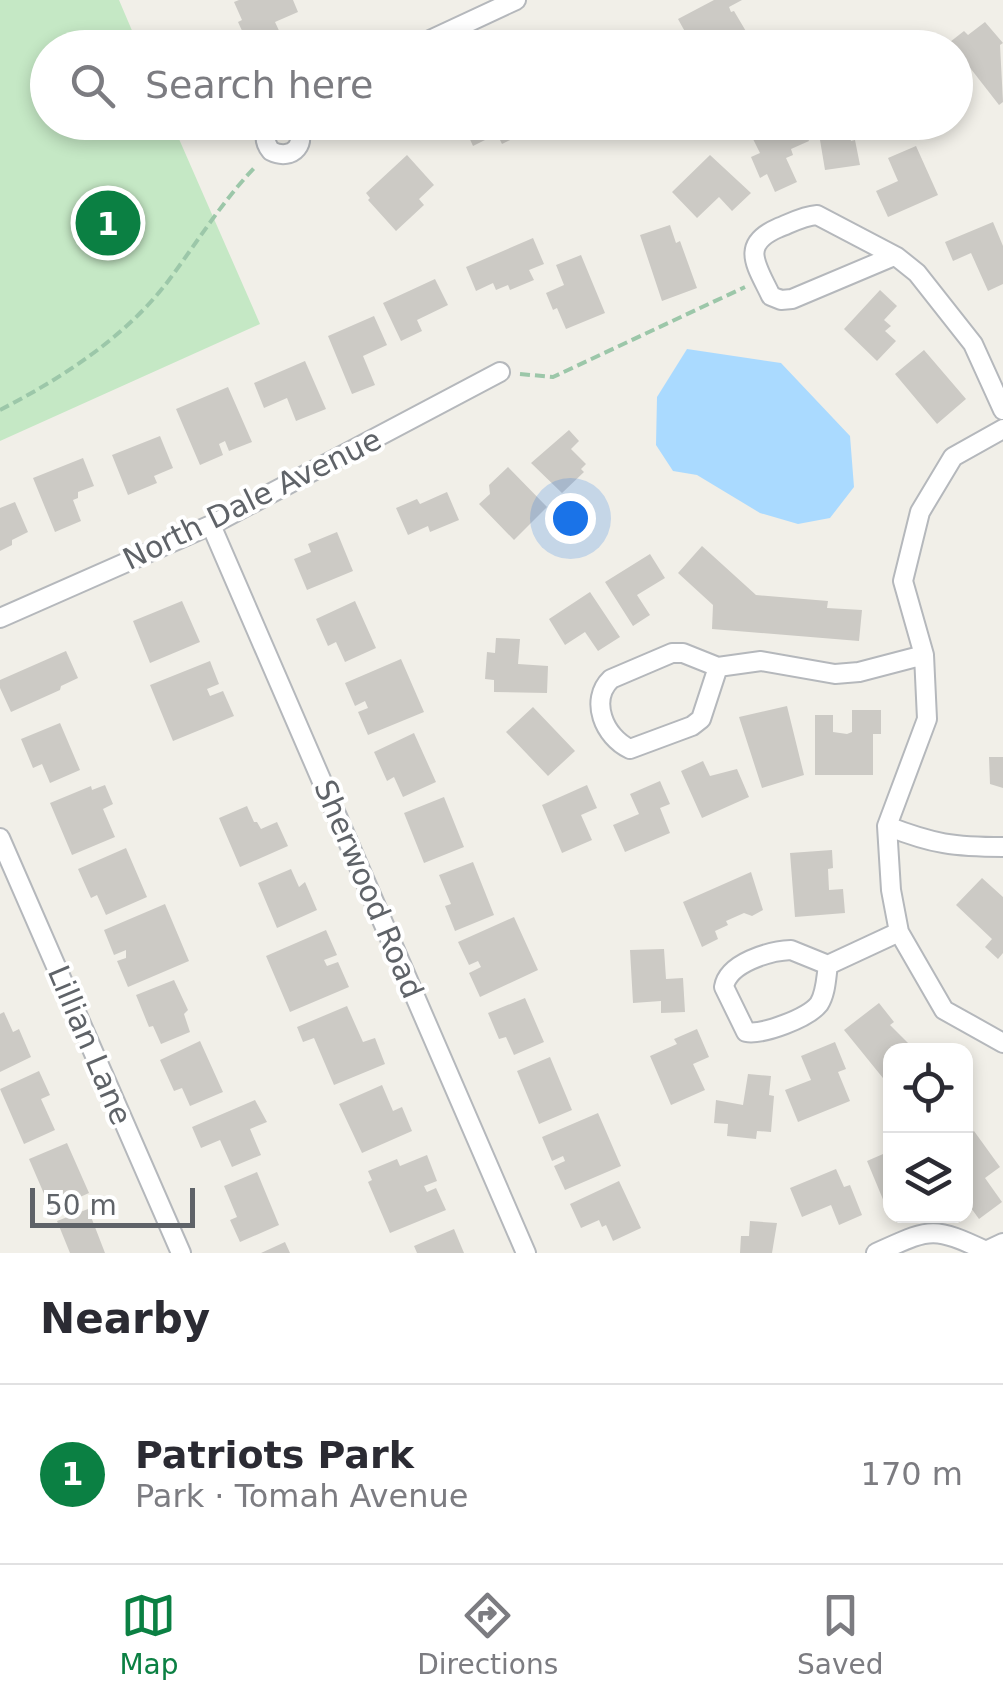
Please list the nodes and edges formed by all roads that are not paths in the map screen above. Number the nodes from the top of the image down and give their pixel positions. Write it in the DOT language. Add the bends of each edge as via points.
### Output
graph roads {
  1 [pos="516,0"];
  2 [pos="452,30"];
  3 [pos="267,140"];
  4 [pos="300,140"];
  5 [pos="894,256"];
  6 [pos="500,372"];
  7 [pos="1003,410"];
  8 [pos="1003,429"];
  9 [pos="211,525"];
  10 [pos="0,618"];
  11 [pos="924,655"];
  12 [pos="718,668"];
  13 [pos="887,826"];
  14 [pos="0,838"];
  15 [pos="1003,847"];
  16 [pos="899,932"];
  17 [pos="828,965"];
  18 [pos="1003,1043"];
  19 [pos="991,1249"];
  20 [pos="180,1253"];
  21 [pos="526,1253"];
  22 [pos="876,1253"];
  1 -- 2 [label="street"];
  3 -- 4 [label="street" via="282,156 298,149"];
  5 -- 5 [label="street" via="826,218 807,216 764,234 753,256 770,296 782,300"];
  5 -- 7 [label="street" via="917,273 974,344"];
  6 -- 9 [label="street, North Dale Avenue"];
  8 -- 11 [label="street" via="953,457 920,512 903,582"];
  9 -- 10 [label="street, North Dale Avenue"];
  9 -- 21 [label="street, Sherwood Road"];
  11 -- 12 [label="street" via="835,674 762,661"];
  11 -- 13 [label="street" via="927,719"];
  12 -- 12 [label="street" via="672,653 611,679 598,696 614,738 630,749 692,726 701,719"];
  13 -- 15 [label="street" via="957,848"];
  13 -- 16 [label="street"];
  14 -- 20 [label="street, Lillian Lane"];
  16 -- 17 [label="street"];
  16 -- 18 [label="street" via="944,1010"];
  17 -- 17 [label="street" via="776,951 732,971 724,987 741,1027 765,1032 809,1012 824,993"];
  19 -- 22 [label="street" via="926,1231"];
}
